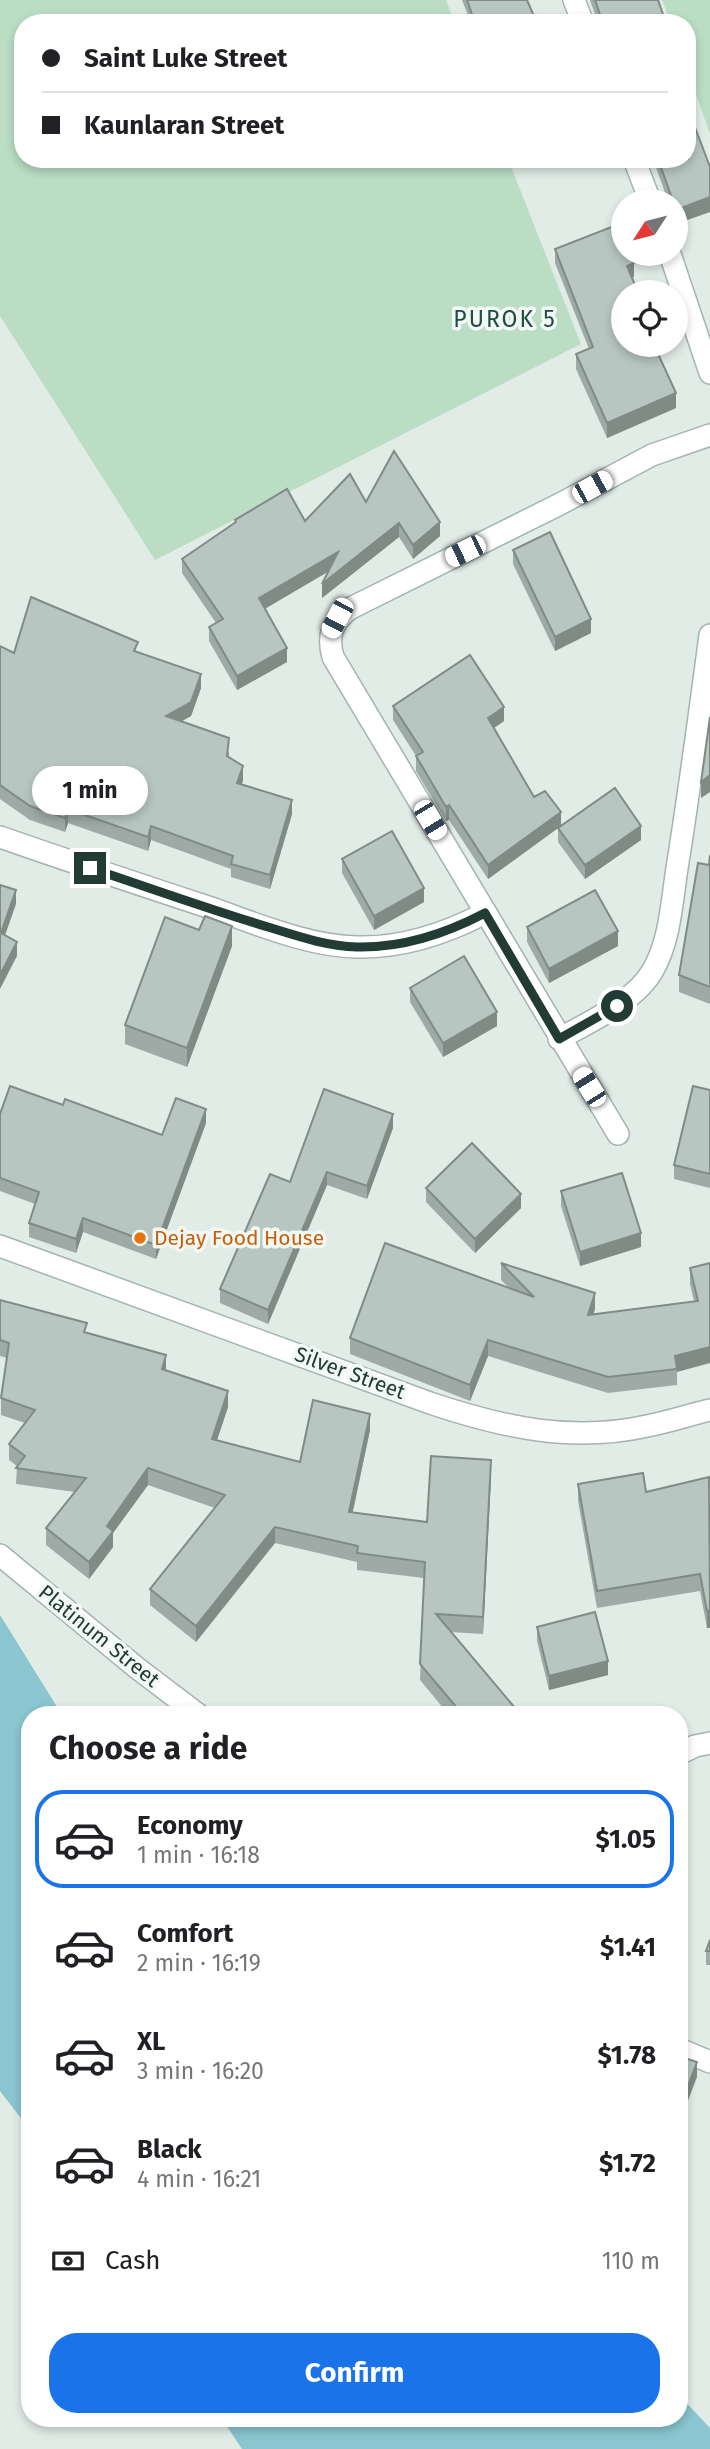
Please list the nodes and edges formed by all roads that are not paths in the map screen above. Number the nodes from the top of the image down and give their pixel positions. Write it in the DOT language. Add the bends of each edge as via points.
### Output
graph roads {
  1 [pos="637,168"];
  2 [pos="645,189"];
  3 [pos="674,266"];
  4 [pos="710,373"];
  5 [pos="710,435"];
  6 [pos="710,635"];
  7 [pos="0,837"];
  8 [pos="485,913"];
  9 [pos="559,1039"];
  10 [pos="618,1134"];
  11 [pos="0,1246"];
  12 [pos="710,1410"];
  13 [pos="0,1555"];
  14 [pos="187,1706"];
  15 [pos="710,1743"];
  16 [pos="688,1750"];
  17 [pos="688,2053"];
  18 [pos="710,2062"];
  1 -- 2 [label="street"];
  3 -- 4 [label="street"];
  5 -- 8 [label="street" via="652,456 349,609 337,618 330,632 333,657"];
  6 -- 9 [label="street" via="669,917 653,972 617,1006"];
  7 -- 8 [label="street" via="313,941 355,947 393,945 452,930"];
  8 -- 9 [label="street"];
  9 -- 10 [label="street"];
  11 -- 12 [label="street, Silver Street" via="430,1403 520,1429 607,1432"];
  13 -- 14 [label="street, Platinum Street"];
  15 -- 16 [label="street"];
  17 -- 18 [label="street"];
}
